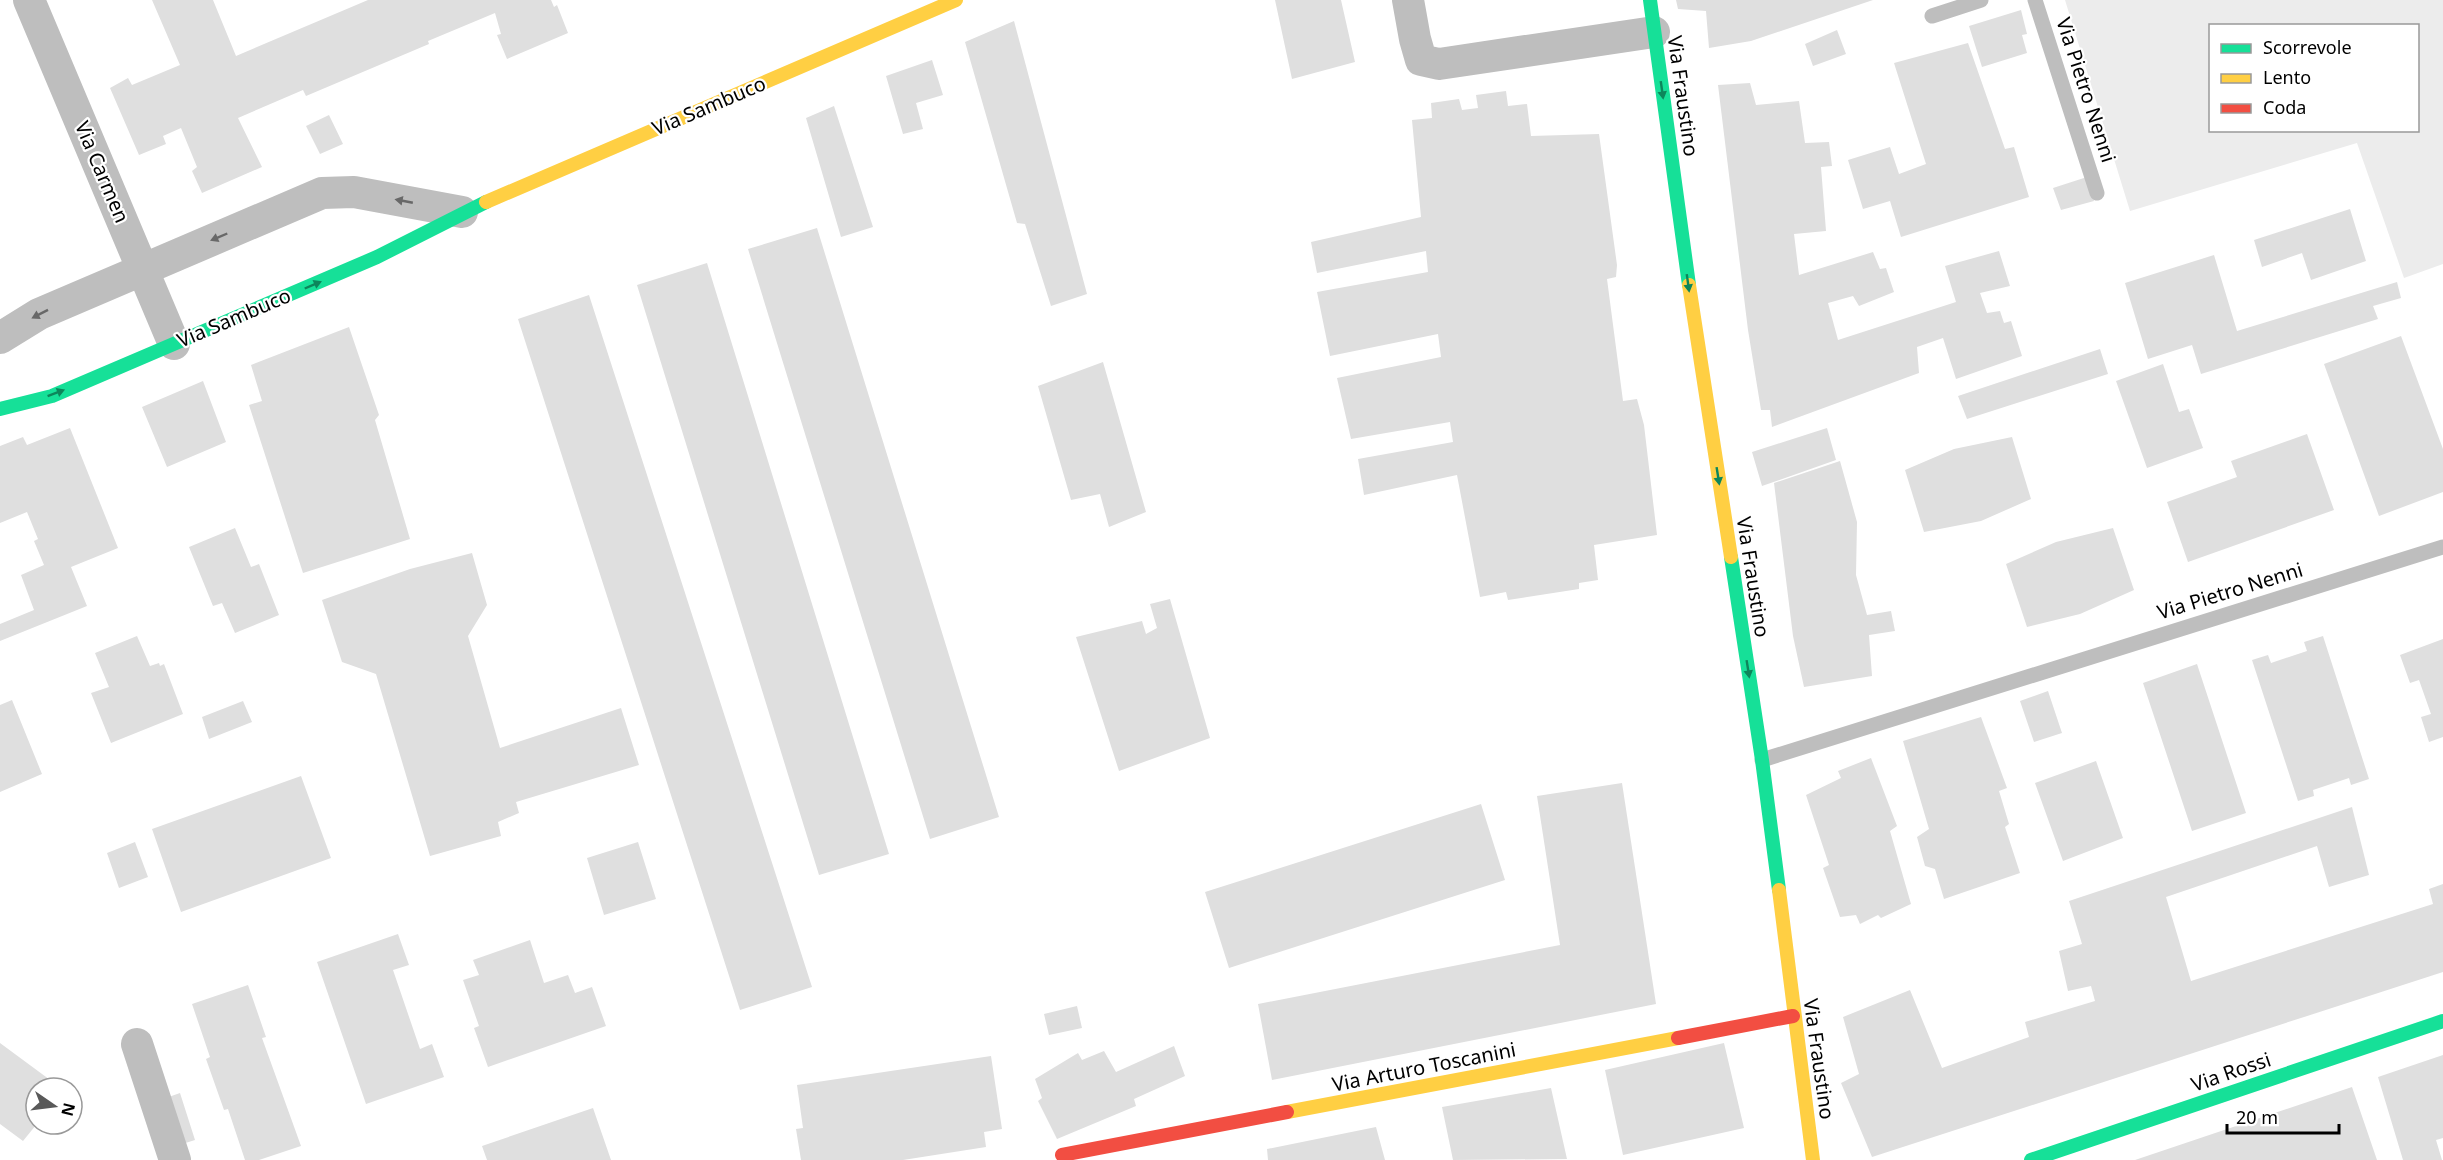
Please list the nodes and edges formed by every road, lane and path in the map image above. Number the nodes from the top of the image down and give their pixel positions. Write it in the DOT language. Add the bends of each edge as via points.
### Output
graph roads {
  1 [pos="29,0"];
  2 [pos="956,0"];
  3 [pos="1408,0"];
  4 [pos="1650,0"];
  5 [pos="1982,0"];
  6 [pos="2035,0"];
  7 [pos="1932,16"];
  8 [pos="1654,32"];
  9 [pos="2097,193"];
  10 [pos="462,212"];
  11 [pos="144,269"];
  12 [pos="0,338"];
  13 [pos="174,344"];
  14 [pos="0,409"];
  15 [pos="2443,547"];
  16 [pos="1762,760"];
  17 [pos="1794,1016"];
  18 [pos="2443,1021"];
  19 [pos="137,1044"];
  20 [pos="1062,1155"];
  21 [pos="174,1160"];
  22 [pos="1813,1160"];
  23 [pos="2031,1160"];
  1 -- 11 [label="street, Via Carmen"];
  2 -- 10 [label="street, Via Sambuco"];
  3 -- 8 [label="street" via="1421,60 1439,64"];
  4 -- 8 [label="street, Via Fraustino"];
  5 -- 7 [label="lane"];
  6 -- 9 [label="lane, Via Pietro Nenni"];
  8 -- 16 [label="street, Via Fraustino, one-way"];
  10 -- 11 [label="street, one-way" via="354,192 322,193"];
  13 -- 10 [label="street, Via Sambuco, one-way" via="377,257"];
  11 -- 12 [label="street, one-way" via="39,314"];
  11 -- 13 [label="street, Via Carmen"];
  14 -- 13 [label="street, Via Sambuco, one-way" via="52,396"];
  15 -- 16 [label="lane, Via Pietro Nenni"];
  16 -- 17 [label="street, Via Fraustino"];
  17 -- 20 [label="street, Via Arturo Toscanini"];
  17 -- 22 [label="street, Via Fraustino"];
  18 -- 23 [label="street, Via Rossi"];
  19 -- 21 [label="street"];
}
